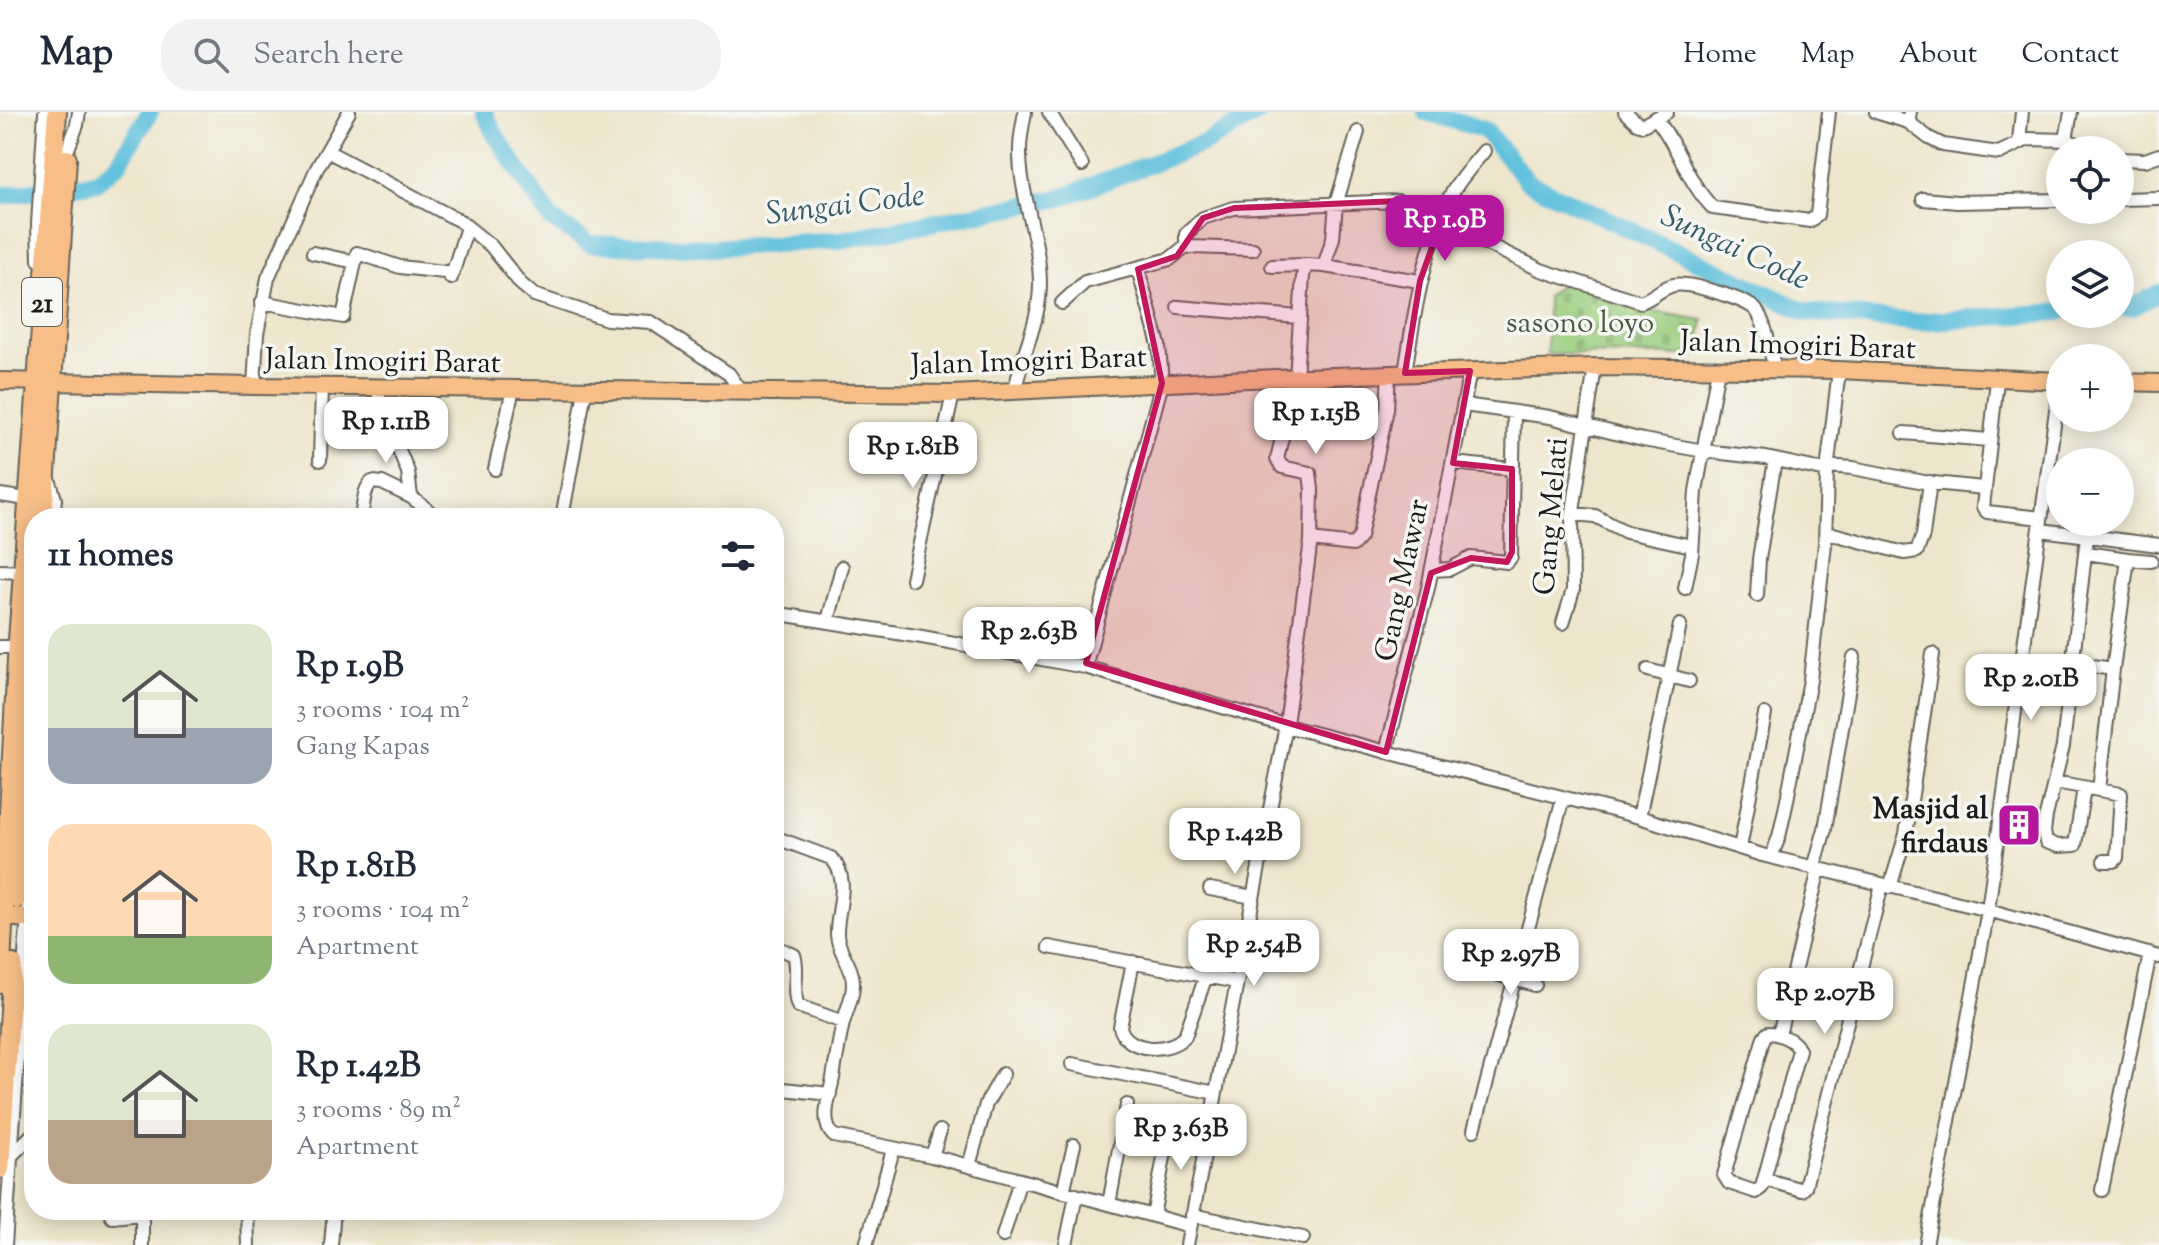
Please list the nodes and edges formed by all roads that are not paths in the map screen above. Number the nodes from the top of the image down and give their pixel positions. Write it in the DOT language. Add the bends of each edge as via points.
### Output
graph roads {
  1 [pos="45,112"];
  2 [pos="57,112"];
  3 [pos="70,112"];
  4 [pos="79,112"];
  5 [pos="349,112"];
  6 [pos="1025,112"];
  7 [pos="1049,112"];
  8 [pos="1625,112"];
  9 [pos="1829,112"];
  10 [pos="1876,112"];
  11 [pos="2022,112"];
  12 [pos="2071,112"];
  13 [pos="1662,116"];
  14 [pos="1909,117"];
  15 [pos="1358,132"];
  16 [pos="2067,136"];
  17 [pos="2046,139"];
  18 [pos="2019,141"];
  19 [pos="327,151"];
  20 [pos="1484,151"];
  21 [pos="58,154"];
  22 [pos="2159,155"];
  23 [pos="2134,160"];
  24 [pos="1082,165"];
  25 [pos="2159,198"];
  26 [pos="1923,199"];
  27 [pos="2134,199"];
  28 [pos="2046,200"];
  29 [pos="1336,204"];
  30 [pos="1441,222"];
  31 [pos="50,223"];
  32 [pos="467,227"];
  33 [pos="1187,245"];
  34 [pos="1253,249"];
  35 [pos="313,253"];
  36 [pos="355,262"];
  37 [pos="1306,265"];
  38 [pos="1272,266"];
  39 [pos="1324,266"];
  40 [pos="1138,269"];
  41 [pos="1420,281"];
  42 [pos="262,302"];
  43 [pos="1062,303"];
  44 [pos="1178,307"];
  45 [pos="1299,317"];
  46 [pos="1595,367"];
  47 [pos="1718,369"];
  48 [pos="1775,370"];
  49 [pos="1839,370"];
  50 [pos="1470,371"];
  51 [pos="1397,373"];
  52 [pos="1296,378"];
  53 [pos="1997,380"];
  54 [pos="0,381"];
  55 [pos="2046,381"];
  56 [pos="44,382"];
  57 [pos="2134,382"];
  58 [pos="1162,383"];
  59 [pos="2159,383"];
  60 [pos="254,386"];
  61 [pos="379,386"];
  62 [pos="322,387"];
  63 [pos="513,389"];
  64 [pos="585,391"];
  65 [pos="741,391"];
  66 [pos="1015,391"];
  67 [pos="953,394"];
  68 [pos="1464,405"];
  69 [pos="1514,412"];
  70 [pos="1584,424"];
  71 [pos="2053,432"];
  72 [pos="1904,433"];
  73 [pos="1989,440"];
  74 [pos="1704,451"];
  75 [pos="320,460"];
  76 [pos="1775,460"];
  77 [pos="1453,463"];
  78 [pos="495,469"];
  79 [pos="1512,469"];
  80 [pos="1827,469"];
  81 [pos="1930,482"];
  82 [pos="1983,488"];
  83 [pos="0,495"];
  84 [pos="411,497"];
  85 [pos="27,499"];
  86 [pos="26,508"];
  87 [pos="49,508"];
  88 [pos="364,508"];
  89 [pos="425,508"];
  90 [pos="564,508"];
  91 [pos="1573,514"];
  92 [pos="2041,524"];
  93 [pos="2046,525"];
  94 [pos="1826,532"];
  95 [pos="2087,536"];
  96 [pos="1311,540"];
  97 [pos="24,544"];
  98 [pos="2159,545"];
  99 [pos="1692,546"];
  100 [pos="2086,553"];
  101 [pos="2128,559"];
  102 [pos="2151,561"];
  103 [pos="842,567"];
  104 [pos="1432,570"];
  105 [pos="0,571"];
  106 [pos="22,574"];
  107 [pos="912,579"];
  108 [pos="1685,588"];
  109 [pos="1757,595"];
  110 [pos="784,614"];
  111 [pos="828,621"];
  112 [pos="1563,623"];
  113 [pos="1680,625"];
  114 [pos="15,644"];
  115 [pos="1933,654"];
  116 [pos="1854,657"];
  117 [pos="2072,663"];
  118 [pos="1085,667"];
  119 [pos="2113,669"];
  120 [pos="1648,670"];
  121 [pos="1670,675"];
  122 [pos="1689,681"];
  123 [pos="1765,714"];
  124 [pos="1286,725"];
  125 [pos="1386,752"];
  126 [pos="2055,782"];
  127 [pos="24,783"];
  128 [pos="2084,788"];
  129 [pos="2099,790"];
  130 [pos="1563,798"];
  131 [pos="1639,817"];
  132 [pos="0,841"];
  133 [pos="784,841"];
  134 [pos="1740,848"];
  135 [pos="1771,857"];
  136 [pos="2104,861"];
  137 [pos="1816,868"];
  138 [pos="24,883"];
  139 [pos="1886,886"];
  140 [pos="1210,889"];
  141 [pos="1253,897"];
  142 [pos="1988,910"];
  143 [pos="12,918"];
  144 [pos="1049,947"];
  145 [pos="784,950"];
  146 [pos="2154,956"];
  147 [pos="1133,962"];
  148 [pos="1496,974"];
  149 [pos="1206,976"];
  150 [pos="1514,979"];
  151 [pos="1237,982"];
  152 [pos="0,984"];
  153 [pos="1535,985"];
  154 [pos="843,1022"];
  155 [pos="1779,1035"];
  156 [pos="1072,1064"];
  157 [pos="1003,1074"];
  158 [pos="784,1089"];
  159 [pos="1216,1093"];
  160 [pos="830,1094"];
  161 [pos="1127,1105"];
  162 [pos="1171,1120"];
  163 [pos="1474,1130"];
  164 [pos="940,1131"];
  165 [pos="24,1145"];
  166 [pos="1074,1145"];
  167 [pos="893,1150"];
  168 [pos="932,1156"];
  169 [pos="6,1162"];
  170 [pos="969,1166"];
  171 [pos="1764,1179"];
  172 [pos="1020,1180"];
  173 [pos="2102,1190"];
  174 [pos="1063,1192"];
  175 [pos="1076,1195"];
  176 [pos="1109,1204"];
  177 [pos="1153,1216"];
  178 [pos="142,1220"];
  179 [pos="247,1220"];
  180 [pos="333,1220"];
  181 [pos="1191,1221"];
  182 [pos="1003,1236"];
  183 [pos="1303,1238"];
  184 [pos="5,1245"];
  185 [pos="142,1245"];
  186 [pos="248,1245"];
  187 [pos="331,1245"];
  188 [pos="866,1245"];
  189 [pos="1066,1245"];
  190 [pos="1187,1245"];
  191 [pos="1926,1245"];
  1 -- 21 [label="street"];
  2 -- 21 [label="highway, 21"];
  3 -- 21 [label="highway, 21"];
  4 -- 21 [label="street" via="77,125"];
  5 -- 19 [label="street"];
  6 -- 66 [label="street" via="1020,151 1040,280 1039,307"];
  7 -- 24 [label="street"];
  8 -- 13 [label="street" via="1643,125"];
  9 -- 13 [label="street" via="1817,215 1810,221 1713,208 1687,174"];
  10 -- 14 [label="street"];
  11 -- 18 [label="street"];
  12 -- 16 [label="street"];
  14 -- 18 [label="street" via="1943,145 1999,153"];
  15 -- 29 [label="street"];
  17 -- 18 [label="street"];
  19 -- 32 [label="street"];
  19 -- 42 [label="street"];
  20 -- 30 [label="street" via="1461,179"];
  21 -- 31 [label="highway, 21"];
  22 -- 23 [label="street"];
  25 -- 27 [label="street"];
  26 -- 28 [label="street"];
  29 -- 30 [label="street" via="1398,201"];
  29 -- 33 [label="street" via="1214,212 1190,229"];
  29 -- 39 [label="street"];
  30 -- 41 [label="street"];
  30 -- 48 [label="street" via="1541,270 1633,301 1679,284 1749,305 1761,318"];
  31 -- 56 [label="highway, 21"];
  31 -- 56 [label="highway, 21" via="43,286"];
  32 -- 36 [label="street" via="451,277 357,253"];
  32 -- 65 [label="street" via="542,300 607,319 651,322 729,374"];
  33 -- 34 [label="street"];
  33 -- 40 [label="street" via="1170,259"];
  35 -- 36 [label="street"];
  36 -- 42 [label="street" via="343,317"];
  37 -- 38 [label="street"];
  37 -- 39 [label="street"];
  37 -- 45 [label="street"];
  39 -- 41 [label="street"];
  40 -- 43 [label="street" via="1085,282"];
  40 -- 58 [label="street" via="1159,345"];
  41 -- 51 [label="street"];
  42 -- 60 [label="street"];
  44 -- 45 [label="street"];
  45 -- 52 [label="street"];
  46 -- 47 [label="main road, Jalan Imogiri Barat"];
  46 -- 50 [label="main road, Jalan Imogiri Barat"];
  46 -- 70 [label="street, Gang Melati"];
  47 -- 48 [label="main road, Jalan Imogiri Barat"];
  47 -- 74 [label="street"];
  48 -- 49 [label="main road, Jalan Imogiri Barat"];
  49 -- 53 [label="main road, Jalan Imogiri Barat"];
  49 -- 80 [label="street"];
  50 -- 51 [label="main road, Jalan Imogiri Barat"];
  50 -- 68 [label="street, Gang Mawar"];
  51 -- 52 [label="main road, Jalan Imogiri Barat"];
  51 -- 96 [label="street" via="1360,537 1353,545"];
  52 -- 58 [label="main road, Jalan Imogiri Barat"];
  52 -- 96 [label="street" via="1277,459 1282,467 1310,473"];
  53 -- 55 [label="main road, Jalan Imogiri Barat"];
  53 -- 73 [label="street"];
  54 -- 56 [label="main road, Jalan Imogiri Barat"];
  56 -- 60 [label="main road, Jalan Imogiri Barat"];
  56 -- 85 [label="highway, 21"];
  56 -- 87 [label="highway, 21"];
  57 -- 59 [label="main road"];
  58 -- 66 [label="main road, Jalan Imogiri Barat"];
  58 -- 118 [label="street"];
  60 -- 62 [label="main road, Jalan Imogiri Barat"];
  61 -- 62 [label="main road, Jalan Imogiri Barat"];
  61 -- 63 [label="main road, Jalan Imogiri Barat"];
  61 -- 84 [label="street" via="379,401 408,472"];
  62 -- 75 [label="street"];
  63 -- 64 [label="main road, Jalan Imogiri Barat"];
  63 -- 78 [label="street"];
  64 -- 65 [label="main road, Jalan Imogiri Barat"];
  64 -- 90 [label="street"];
  65 -- 67 [label="main road, Jalan Imogiri Barat"];
  66 -- 67 [label="main road, Jalan Imogiri Barat"];
  67 -- 107 [label="street"];
  68 -- 69 [label="street"];
  68 -- 77 [label="street, Gang Mawar"];
  69 -- 70 [label="street"];
  69 -- 79 [label="street"];
  70 -- 74 [label="street"];
  70 -- 91 [label="street, Gang Melati"];
  71 -- 92 [label="street"];
  72 -- 73 [label="street"];
  73 -- 82 [label="street"];
  74 -- 76 [label="street"];
  74 -- 99 [label="street"];
  76 -- 80 [label="street"];
  76 -- 109 [label="street"];
  77 -- 79 [label="street"];
  77 -- 104 [label="street, Gang Mawar"];
  79 -- 104 [label="street" via="1509,561 1471,558 1450,569"];
  80 -- 81 [label="street" via="1853,468"];
  80 -- 94 [label="street"];
  81 -- 82 [label="street"];
  81 -- 94 [label="street" via="1917,551 1904,553"];
  82 -- 92 [label="street" via="1987,512"];
  83 -- 85 [label="street"];
  84 -- 88 [label="street" via="372,482"];
  84 -- 89 [label="street"];
  85 -- 86 [label="highway, 21"];
  91 -- 99 [label="street"];
  91 -- 112 [label="street, Gang Melati" via="1573,583"];
  92 -- 93 [label="street"];
  92 -- 142 [label="street"];
  94 -- 135 [label="street" via="1810,680 1782,826"];
  95 -- 98 [label="street"];
  95 -- 100 [label="street"];
  96 -- 124 [label="street"];
  97 -- 106 [label="highway, 21"];
  99 -- 108 [label="street"];
  100 -- 101 [label="street"];
  100 -- 117 [label="street"];
  101 -- 102 [label="street"];
  101 -- 119 [label="street"];
  103 -- 111 [label="street"];
  104 -- 125 [label="street, Gang Mawar"];
  105 -- 106 [label="street"];
  106 -- 114 [label="highway, 21"];
  110 -- 111 [label="street"];
  111 -- 118 [label="street"];
  113 -- 121 [label="street"];
  114 -- 132 [label="street"];
  114 -- 143 [label="highway, 21"];
  115 -- 139 [label="street" via="1906,834"];
  116 -- 137 [label="street"];
  117 -- 119 [label="street"];
  117 -- 126 [label="street"];
  118 -- 124 [label="street"];
  119 -- 129 [label="street"];
  120 -- 121 [label="street"];
  121 -- 122 [label="street"];
  121 -- 131 [label="street"];
  123 -- 134 [label="street"];
  124 -- 125 [label="street"];
  124 -- 141 [label="street"];
  125 -- 130 [label="street"];
  126 -- 128 [label="street"];
  126 -- 128 [label="street" via="2044,832 2050,844 2071,847 2077,842"];
  127 -- 143 [label="highway, 21"];
  128 -- 129 [label="street"];
  129 -- 136 [label="street" via="2122,796 2117,858"];
  130 -- 131 [label="street"];
  130 -- 150 [label="street"];
  131 -- 134 [label="street"];
  133 -- 154 [label="street" via="831,858 840,871 837,935 853,990"];
  134 -- 135 [label="street"];
  135 -- 137 [label="street"];
  137 -- 139 [label="street"];
  137 -- 155 [label="street"];
  138 -- 143 [label="street"];
  139 -- 142 [label="street"];
  139 -- 171 [label="street" via="1805,1187"];
  140 -- 141 [label="street"];
  141 -- 151 [label="street"];
  142 -- 146 [label="street"];
  142 -- 191 [label="street"];
  143 -- 152 [label="highway, 21"];
  143 -- 169 [label="highway, 21"];
  144 -- 147 [label="street"];
  145 -- 154 [label="street" via="794,955 797,966 798,1006"];
  146 -- 173 [label="street"];
  147 -- 149 [label="street"];
  147 -- 149 [label="street" via="1120,1027 1134,1044 1171,1047 1180,1042"];
  148 -- 150 [label="street"];
  149 -- 151 [label="street"];
  150 -- 153 [label="street"];
  150 -- 163 [label="street"];
  151 -- 159 [label="street"];
  154 -- 160 [label="street"];
  155 -- 171 [label="street" via="1799,1050"];
  155 -- 171 [label="street" via="1764,1037 1724,1175 1729,1183 1756,1192"];
  156 -- 159 [label="street"];
  157 -- 170 [label="street" via="986,1104"];
  158 -- 160 [label="street"];
  159 -- 181 [label="street"];
  160 -- 167 [label="street" via="828,1131"];
  161 -- 176 [label="street"];
  162 -- 177 [label="street"];
  164 -- 168 [label="street"];
  165 -- 169 [label="street"];
  166 -- 174 [label="street"];
  167 -- 168 [label="street"];
  167 -- 188 [label="street"];
  168 -- 170 [label="street"];
  169 -- 184 [label="street"];
  170 -- 172 [label="street"];
  172 -- 174 [label="street"];
  172 -- 182 [label="street"];
  174 -- 175 [label="street"];
  175 -- 176 [label="street"];
  175 -- 189 [label="street"];
  176 -- 177 [label="street"];
  177 -- 181 [label="street"];
  178 -- 185 [label="street"];
  179 -- 186 [label="street"];
  180 -- 187 [label="street"];
  181 -- 183 [label="street"];
  181 -- 190 [label="street"];
}
